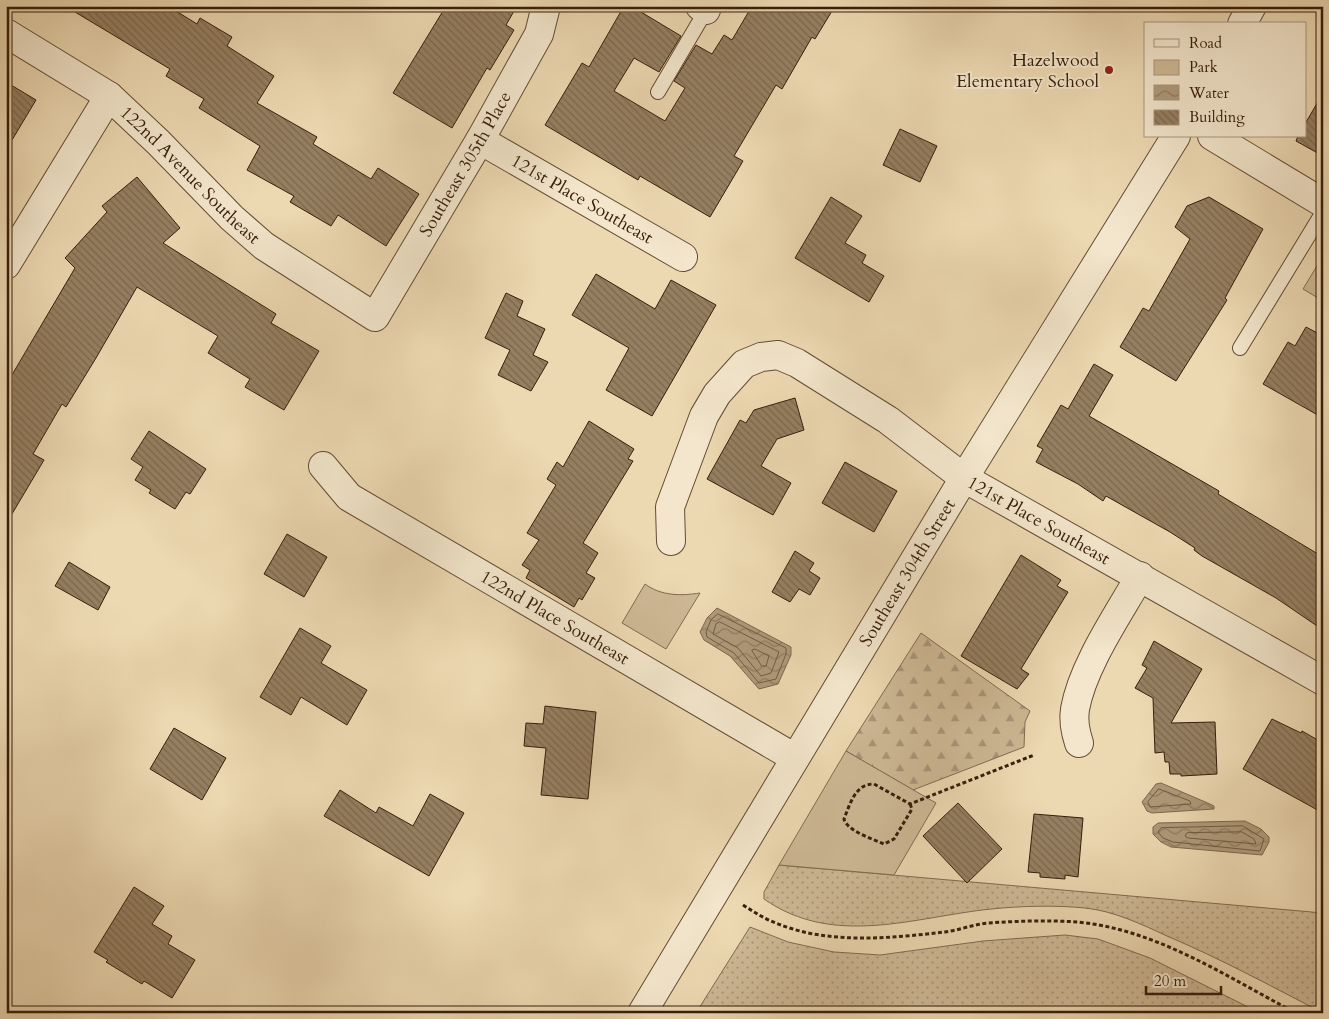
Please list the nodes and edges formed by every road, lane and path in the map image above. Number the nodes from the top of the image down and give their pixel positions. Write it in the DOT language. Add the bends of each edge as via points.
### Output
graph roads {
  1 [pos="546,6"];
  2 [pos="1252,6"];
  3 [pos="705,7"];
  4 [pos="1243,22"];
  5 [pos="6,33"];
  6 [pos="658,92"];
  7 [pos="109,96"];
  8 [pos="1175,138"];
  9 [pos="1215,138"];
  10 [pos="480,140"];
  11 [pos="1323,203"];
  12 [pos="1323,212"];
  13 [pos="683,257"];
  14 [pos="6,264"];
  15 [pos="375,317"];
  16 [pos="1240,348"];
  17 [pos="323,466"];
  18 [pos="964,478"];
  19 [pos="672,541"];
  20 [pos="1140,576"];
  21 [pos="1323,681"];
  22 [pos="1079,743"];
  23 [pos="1034,756"];
  24 [pos="795,758"];
  25 [pos="910,804"];
  26 [pos="743,905"];
  27 [pos="642,1013"];
  28 [pos="1296,1013"];
  1 -- 10 [label="street, Southeast 305th Place" via="538,34"];
  2 -- 4 [label="street"];
  3 -- 6 [label="lane"];
  5 -- 7 [label="street, 122nd Avenue Southeast"];
  7 -- 14 [label="street"];
  7 -- 15 [label="street, 122nd Avenue Southeast" via="264,246"];
  8 -- 18 [label="street, Southeast 304th Street"];
  9 -- 11 [label="street"];
  10 -- 13 [label="street, 121st Place Southeast"];
  10 -- 15 [label="street, Southeast 305th Place"];
  12 -- 16 [label="lane"];
  17 -- 24 [label="street, 122nd Place Southeast" via="349,497"];
  18 -- 19 [label="street, 121st Place Southeast" via="888,420 796,364 778,355 761,357 744,364 728,380 704,416 670,507"];
  18 -- 20 [label="street, 121st Place Southeast"];
  18 -- 24 [label="street, Southeast 304th Street"];
  20 -- 21 [label="street, 121st Place Southeast"];
  20 -- 22 [label="street" via="1082,681 1074,728"];
  23 -- 25 [label="path"];
  24 -- 27 [label="street, Southeast 304th Street"];
  25 -- 25 [label="path" via="912,809 894,839 884,844 845,823 856,792 867,784 874,784"];
  26 -- 28 [label="path" via="776,924 840,937 948,932 988,923 1077,922 1123,931 1181,953"];
}
